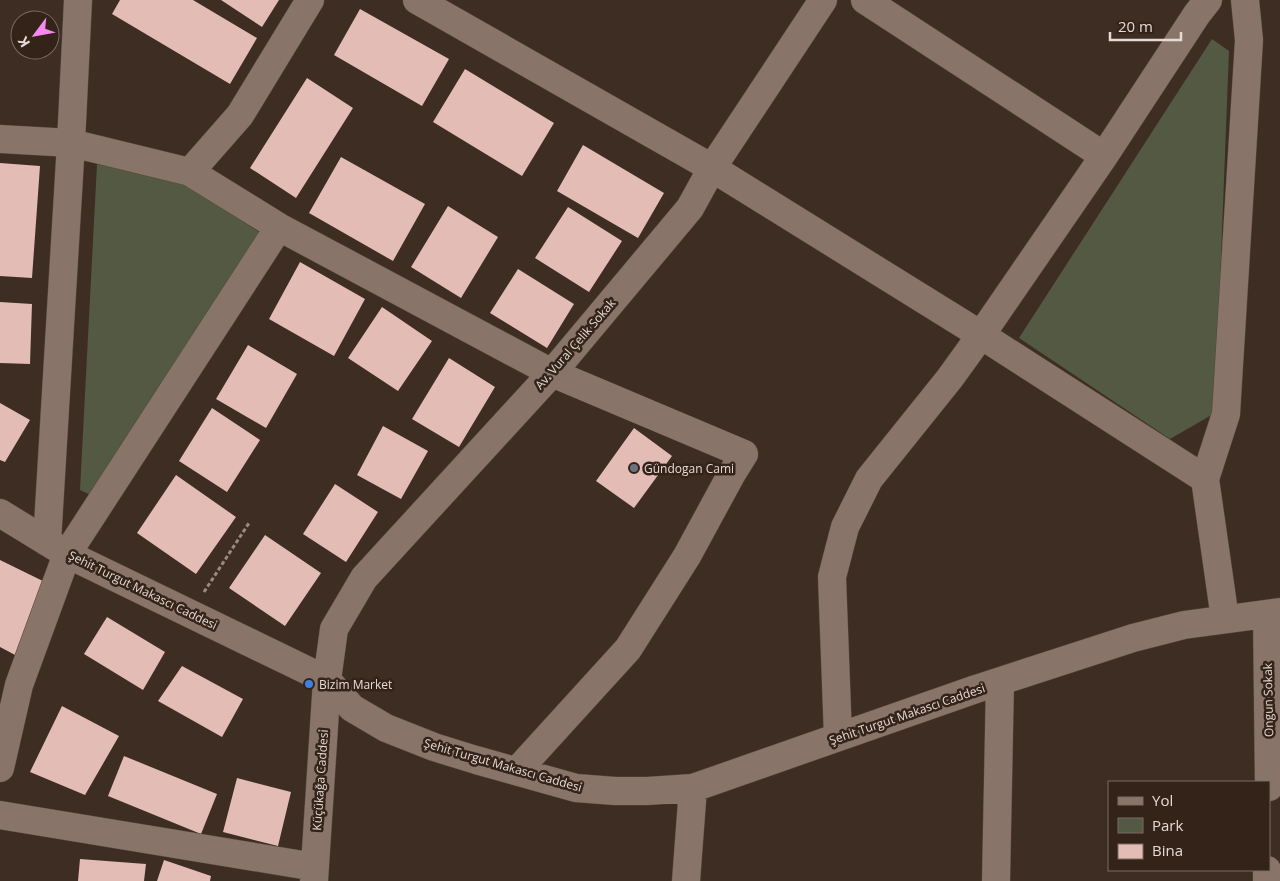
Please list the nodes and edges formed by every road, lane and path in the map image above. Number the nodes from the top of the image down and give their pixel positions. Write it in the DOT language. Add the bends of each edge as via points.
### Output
graph roads {
  1 [pos="78,0"];
  2 [pos="310,0"];
  3 [pos="417,0"];
  4 [pos="823,0"];
  5 [pos="865,0"];
  6 [pos="1208,0"];
  7 [pos="1245,0"];
  8 [pos="0,139"];
  9 [pos="71,143"];
  10 [pos="1104,156"];
  11 [pos="712,168"];
  12 [pos="190,172"];
  13 [pos="279,227"];
  14 [pos="981,335"];
  15 [pos="552,373"];
  16 [pos="1205,479"];
  17 [pos="0,513"];
  18 [pos="249,523"];
  19 [pos="57,548"];
  20 [pos="190,613"];
  21 [pos="1274,613"];
  22 [pos="1225,619"];
  23 [pos="327,680"];
  24 [pos="1000,682"];
  25 [pos="838,738"];
  26 [pos="0,768"];
  27 [pos="517,771"];
  28 [pos="1269,781"];
  29 [pos="693,788"];
  30 [pos="0,815"];
  31 [pos="315,874"];
  32 [pos="686,881"];
  33 [pos="996,881"];
  1 -- 9 [label="street"];
  2 -- 12 [label="street" via="240,116"];
  3 -- 11 [label="street"];
  4 -- 11 [label="street, Av. Vural Çelik Sokak"];
  5 -- 10 [label="street"];
  6 -- 10 [label="street"];
  7 -- 16 [label="street" via="1249,40 1226,414"];
  8 -- 9 [label="street"];
  9 -- 12 [label="street"];
  9 -- 19 [label="street"];
  10 -- 14 [label="street"];
  11 -- 14 [label="street"];
  11 -- 15 [label="street, Av. Vural Çelik Sokak" via="690,208"];
  12 -- 13 [label="street"];
  13 -- 15 [label="street"];
  13 -- 19 [label="street"];
  14 -- 16 [label="street"];
  14 -- 25 [label="street" via="869,479 844,527 832,577"];
  15 -- 23 [label="street, Av. Vural Çelik Sokak" via="364,578 334,629"];
  15 -- 27 [label="street" via="744,454 687,556 628,649"];
  16 -- 22 [label="street"];
  17 -- 19 [label="street, Şehit Turgut Makascı Caddesi"];
  18 -- 20 [label="path"];
  19 -- 20 [label="street, Şehit Turgut Makascı Caddesi"];
  19 -- 26 [label="street"];
  20 -- 23 [label="street, Şehit Turgut Makascı Caddesi"];
  21 -- 22 [label="street, Şehit Turgut Makascı Caddesi"];
  21 -- 28 [label="street, Ongun Sokak"];
  22 -- 24 [label="street, Şehit Turgut Makascı Caddesi" via="1133,638"];
  23 -- 27 [label="street, Şehit Turgut Makascı Caddesi" via="352,708 386,728 434,747"];
  23 -- 31 [label="street, Küçükağa Caddesi"];
  24 -- 25 [label="street, Şehit Turgut Makascı Caddesi"];
  24 -- 33 [label="street"];
  25 -- 29 [label="street, Şehit Turgut Makascı Caddesi"];
  27 -- 29 [label="street, Şehit Turgut Makascı Caddesi" via="576,788 647,791"];
  29 -- 32 [label="street"];
  30 -- 31 [label="street"];
}
